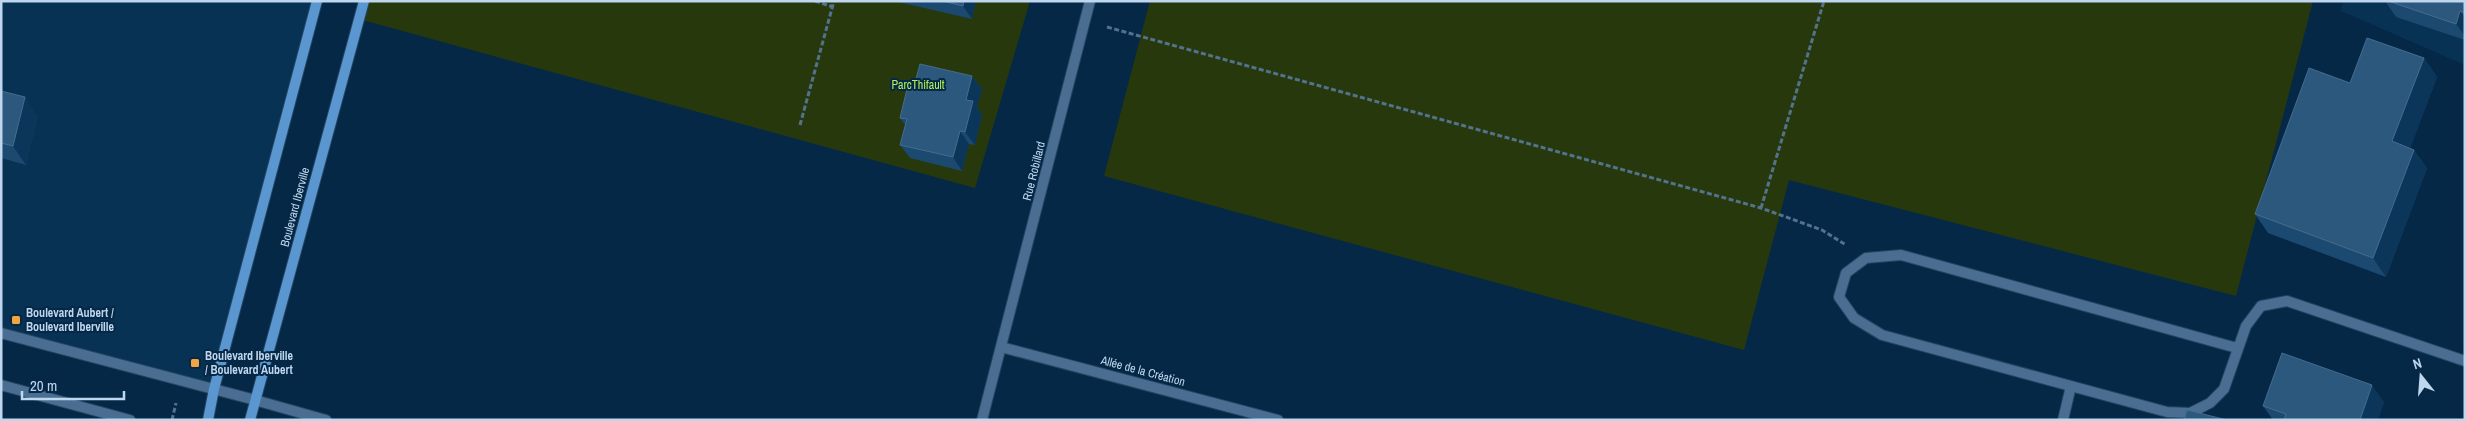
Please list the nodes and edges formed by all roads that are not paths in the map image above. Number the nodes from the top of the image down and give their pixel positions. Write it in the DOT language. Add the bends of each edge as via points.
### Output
graph roads {
  1 [pos="318,1"];
  2 [pos="364,1"];
  3 [pos="1090,1"];
  4 [pos="1,333"];
  5 [pos="1001,347"];
  6 [pos="2237,348"];
  7 [pos="2465,361"];
  8 [pos="1,385"];
  9 [pos="2071,386"];
  10 [pos="214,389"];
  11 [pos="255,400"];
  12 [pos="130,420"];
  13 [pos="208,420"];
  14 [pos="250,420"];
  15 [pos="326,420"];
  16 [pos="982,420"];
  17 [pos="1278,420"];
  18 [pos="2063,420"];
  1 -- 10 [label="street"];
  2 -- 11 [label="street, Boulevard Iberville"];
  3 -- 5 [label="street, Rue Robillard"];
  4 -- 10 [label="street"];
  5 -- 16 [label="street, Rue Robillard"];
  5 -- 17 [label="street, Allée de la Création"];
  6 -- 7 [label="street" via="2246,326 2261,306 2287,301"];
  6 -- 9 [label="street" via="2224,389 2210,403 2190,413 2167,412"];
  6 -- 9 [label="street" via="1900,255 1866,258 1846,273 1839,296 1854,318 1882,334"];
  8 -- 12 [label="street"];
  9 -- 18 [label="street"];
  10 -- 11 [label="street"];
  10 -- 13 [label="street"];
  11 -- 14 [label="street, Boulevard Iberville"];
  11 -- 15 [label="street"];
}
